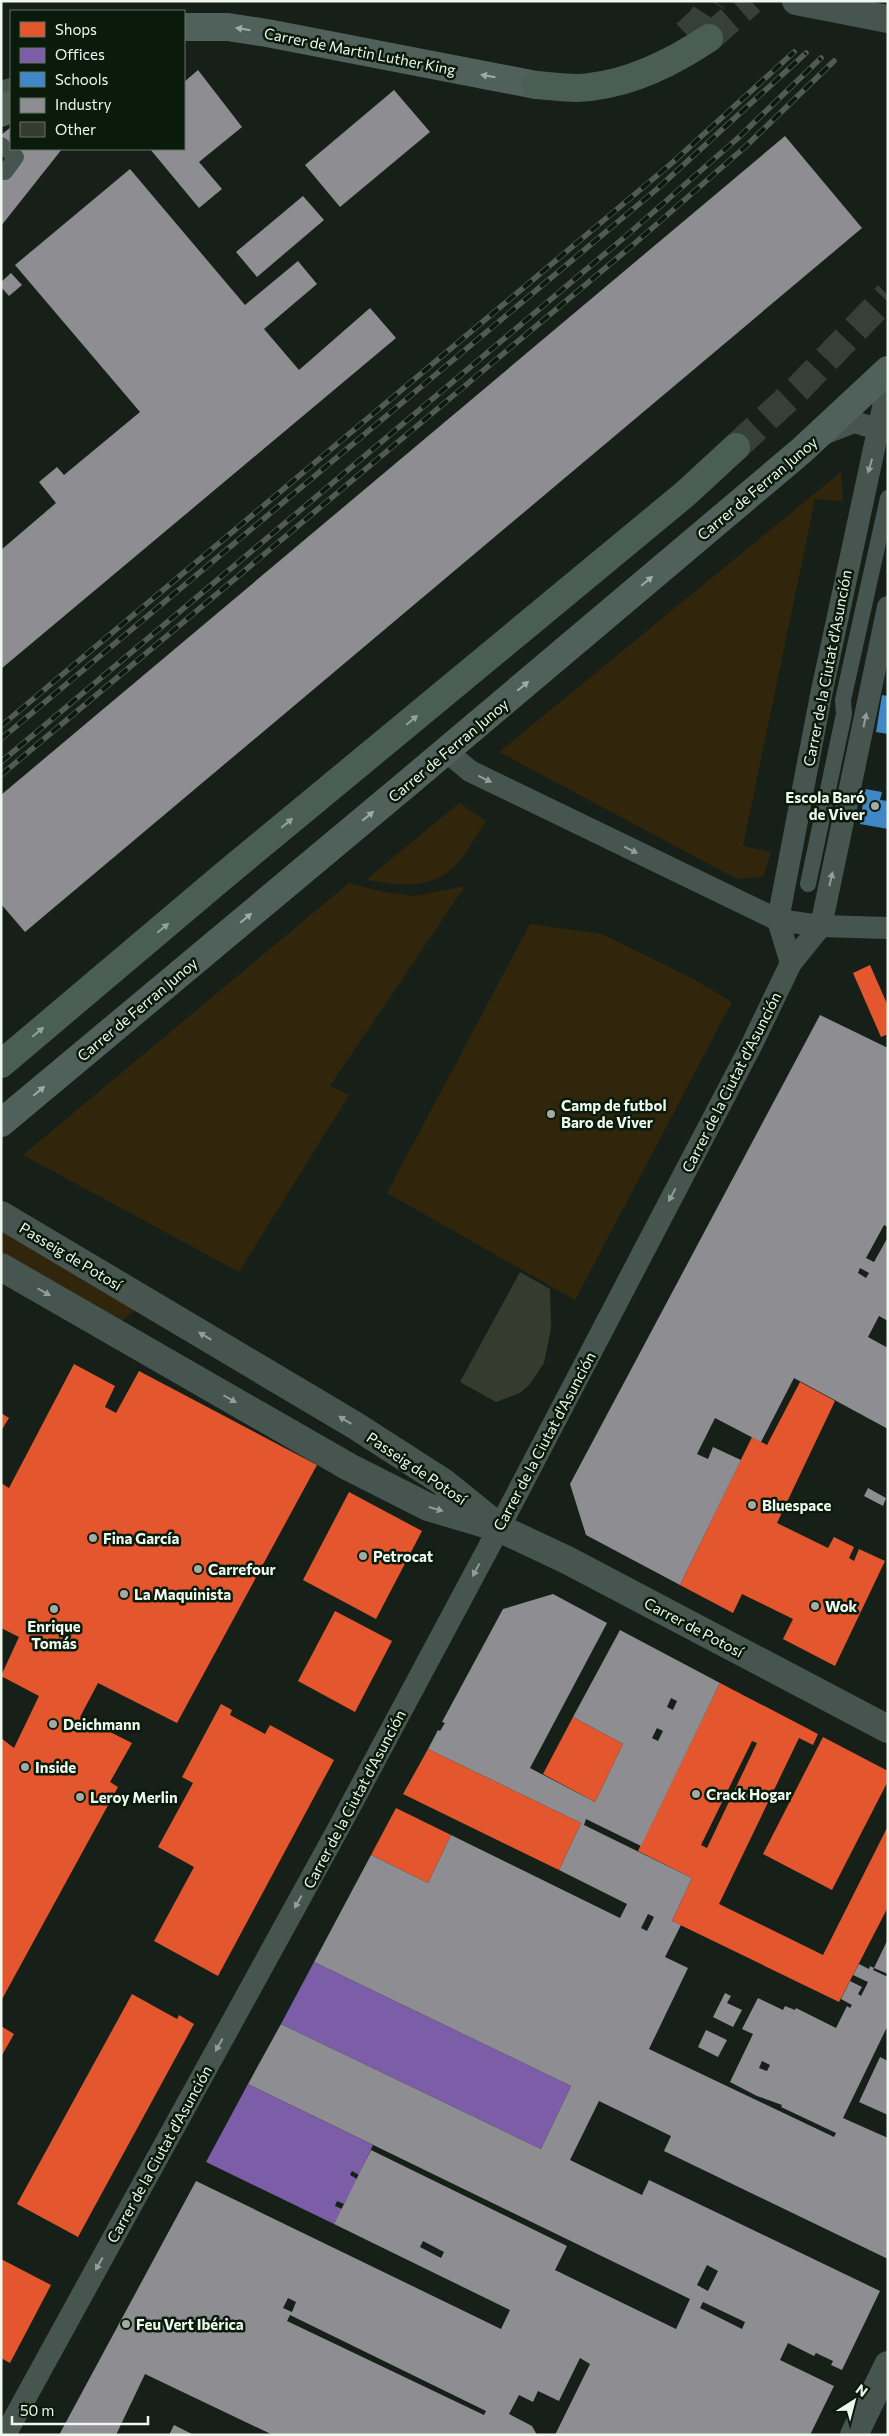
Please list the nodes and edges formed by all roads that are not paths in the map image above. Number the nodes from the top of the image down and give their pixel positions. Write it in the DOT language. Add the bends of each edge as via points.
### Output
graph roads {
  1 [pos="796,1"];
  2 [pos="888,19"];
  3 [pos="185,27"];
  4 [pos="698,36"];
  5 [pos="536,85"];
  6 [pos="1,145"];
  7 [pos="5,172"];
  8 [pos="888,370"];
  9 [pos="888,384"];
  10 [pos="884,432"];
  11 [pos="819,435"];
  12 [pos="736,447"];
  13 [pos="888,498"];
  14 [pos="888,607"];
  15 [pos="881,667"];
  16 [pos="446,751"];
  17 [pos="808,884"];
  18 [pos="778,920"];
  19 [pos="821,926"];
  20 [pos="888,928"];
  21 [pos="790,963"];
  22 [pos="1,1064"];
  23 [pos="1,1122"];
  24 [pos="1,1215"];
  25 [pos="2,1269"];
  26 [pos="499,1528"];
  27 [pos="888,1729"];
  28 [pos="888,2365"];
  29 [pos="5,2435"];
  30 [pos="854,2435"];
  1 -- 2 [label="street"];
  5 -- 3 [label="main road, Carrer de Martin Luther King, one-way" via="267,33 228,27"];
  4 -- 5 [label="highway" via="642,58"];
  6 -- 7 [label="street" via="16,157"];
  8 -- 11 [label="main road, Carrer de Ferran Junoy"];
  9 -- 10 [label="street, Carrer de la Ciutat d'Asunción"];
  10 -- 11 [label="street" via="854,422"];
  10 -- 18 [label="street, Carrer de la Ciutat d'Asunción, one-way" via="867,476"];
  16 -- 11 [label="main road, Carrer de Ferran Junoy, one-way"];
  22 -- 12 [label="highway, one-way" via="685,494"];
  13 -- 17 [label="street, Carrer de la Ciutat d'Asunción" via="843,700 844,714"];
  14 -- 15 [label="street"];
  19 -- 15 [label="street, one-way"];
  16 -- 18 [label="street, one-way" via="470,772"];
  23 -- 16 [label="main road, Carrer de Ferran Junoy, one-way"];
  18 -- 19 [label="street"];
  18 -- 21 [label="street, Carrer de la Ciutat d'Asunción"];
  19 -- 20 [label="street"];
  19 -- 21 [label="street"];
  21 -- 26 [label="street, Carrer de la Ciutat d'Asunción, one-way" via="757,1035"];
  26 -- 24 [label="street, Passeig de Potosí, one-way" via="443,1482 356,1426"];
  25 -- 26 [label="street, Passeig de Potosí, one-way" via="348,1467 428,1507"];
  26 -- 27 [label="street, Carrer de Potosí" via="592,1572"];
  26 -- 29 [label="street, Carrer de la Ciutat d'Asunción, one-way" via="338,1829"];
  28 -- 30 [label="street"];
}
